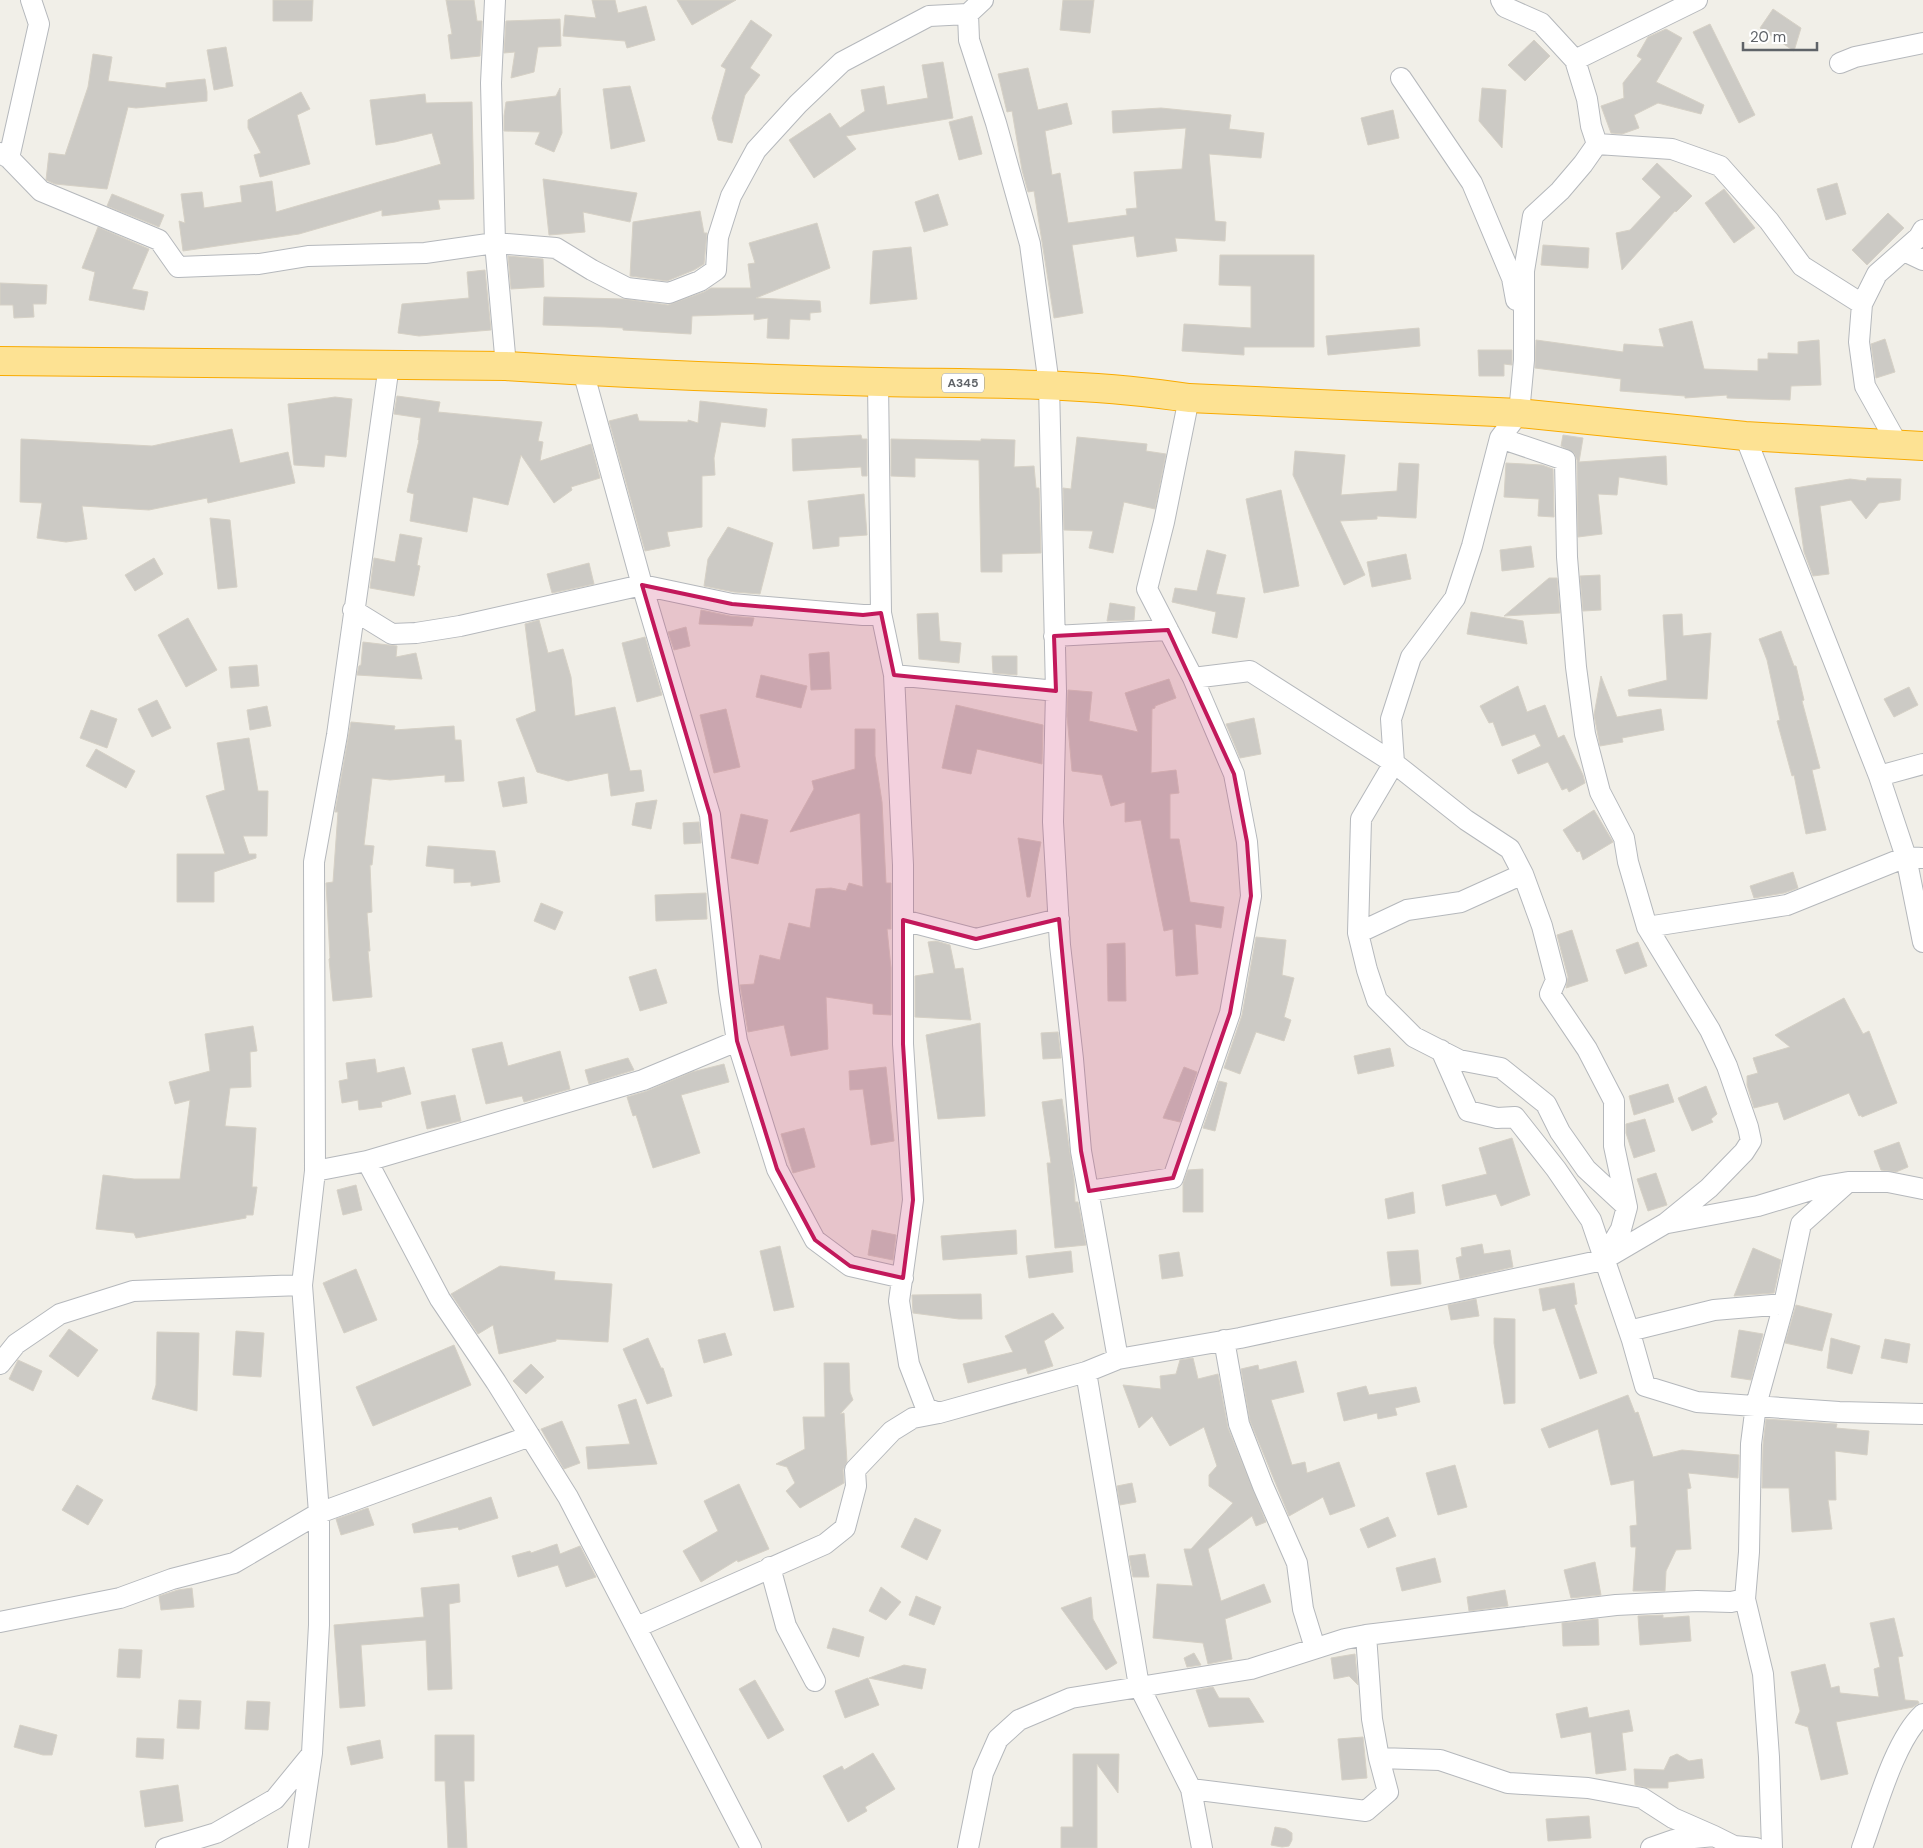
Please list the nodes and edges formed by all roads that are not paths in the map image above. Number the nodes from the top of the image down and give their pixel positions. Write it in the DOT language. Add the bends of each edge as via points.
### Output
graph roads {
  1 [pos="31,0"];
  2 [pos="495,0"];
  3 [pos="1501,0"];
  4 [pos="1698,0"];
  5 [pos="976,7"];
  6 [pos="1923,43"];
  7 [pos="1575,60"];
  8 [pos="1840,63"];
  9 [pos="1402,78"];
  10 [pos="1597,144"];
  11 [pos="4,156"];
  12 [pos="1923,230"];
  13 [pos="495,243"];
  14 [pos="1904,251"];
  15 [pos="1923,260"];
  16 [pos="1862,304"];
  17 [pos="1524,344"];
  18 [pos="0,361"];
  19 [pos="389,365"];
  20 [pos="506,366"];
  21 [pos="583,371"];
  22 [pos="878,382"];
  23 [pos="1049,385"];
  24 [pos="1189,398"];
  25 [pos="1519,413"];
  26 [pos="1745,436"];
  27 [pos="1500,438"];
  28 [pos="1910,446"];
  29 [pos="642,585"];
  30 [pos="353,610"];
  31 [pos="881,613"];
  32 [pos="1168,630"];
  33 [pos="1054,636"];
  34 [pos="894,675"];
  35 [pos="1193,678"];
  36 [pos="1056,691"];
  37 [pos="1394,763"];
  38 [pos="1923,764"];
  39 [pos="1879,776"];
  40 [pos="1914,858"];
  41 [pos="1523,874"];
  42 [pos="1059,919"];
  43 [pos="903,920"];
  44 [pos="1648,927"];
  45 [pos="1358,933"];
  46 [pos="1923,942"];
  47 [pos="737,1041"];
  48 [pos="1441,1050"];
  49 [pos="367,1161"];
  50 [pos="315,1171"];
  51 [pos="1848,1182"];
  52 [pos="1923,1189"];
  53 [pos="1089,1191"];
  54 [pos="1627,1207"];
  55 [pos="1666,1223"];
  56 [pos="1603,1260"];
  57 [pos="903,1278"];
  58 [pos="302,1285"];
  59 [pos="1784,1304"];
  60 [pos="1629,1332"];
  61 [pos="1224,1340"];
  62 [pos="1118,1359"];
  63 [pos="0,1364"];
  64 [pos="1086,1372"];
  65 [pos="1756,1405"];
  66 [pos="939,1413"];
  67 [pos="1923,1414"];
  68 [pos="530,1436"];
  69 [pos="318,1513"];
  70 [pos="770,1567"];
  71 [pos="1746,1599"];
  72 [pos="0,1622"];
  73 [pos="637,1627"];
  74 [pos="1366,1636"];
  75 [pos="1315,1648"];
  76 [pos="815,1682"];
  77 [pos="1139,1686"];
  78 [pos="1923,1714"];
  79 [pos="312,1754"];
  80 [pos="1379,1758"];
  81 [pos="1191,1788"];
  82 [pos="1714,1836"];
  83 [pos="166,1848"];
  84 [pos="298,1848"];
  85 [pos="751,1848"];
  86 [pos="968,1848"];
  87 [pos="1202,1848"];
  88 [pos="1651,1848"];
  89 [pos="1756,1848"];
  90 [pos="1772,1848"];
  91 [pos="1862,1848"];
  1 -- 11 [label="street" via="39,24"];
  2 -- 13 [label="street" via="491,83"];
  3 -- 7 [label="street" via="1505,7 1541,23"];
  4 -- 7 [label="street"];
  5 -- 13 [label="street" via="930,16 842,62 798,104 756,150 731,196 718,237 716,270 700,281 669,293 627,288 556,248"];
  5 -- 23 [label="street" via="969,40 1030,244"];
  6 -- 8 [label="street"];
  7 -- 10 [label="street"];
  9 -- 17 [label="street" via="1472,183 1512,278"];
  10 -- 16 [label="street" via="1672,149 1720,166 1769,221 1802,266"];
  10 -- 17 [label="street" via="1571,178 1533,216 1524,271"];
  11 -- 13 [label="street" via="40,191 159,240 178,267 259,264 308,256 425,253"];
  12 -- 14 [label="street"];
  13 -- 20 [label="street"];
  14 -- 15 [label="street"];
  14 -- 16 [label="street" via="1877,274"];
  16 -- 28 [label="street" via="1859,342 1865,386"];
  17 -- 25 [label="street"];
  18 -- 19 [label="highway, A345"];
  19 -- 20 [label="highway, A345"];
  19 -- 30 [label="street"];
  20 -- 21 [label="highway, A345"];
  21 -- 22 [label="highway, A345"];
  21 -- 29 [label="street"];
  22 -- 23 [label="highway, A345"];
  22 -- 31 [label="street"];
  23 -- 24 [label="highway, A345"];
  23 -- 33 [label="street"];
  24 -- 25 [label="highway, A345"];
  24 -- 32 [label="street" via="1147,589"];
  25 -- 26 [label="highway, A345"];
  25 -- 27 [label="street"];
  26 -- 28 [label="highway, A345"];
  26 -- 39 [label="street"];
  27 -- 37 [label="street" via="1455,598 1408,666 1391,719"];
  27 -- 44 [label="street" via="1565,460 1567,557 1585,734 1600,792 1624,838"];
  29 -- 30 [label="street" via="416,633 392,634"];
  29 -- 31 [label="street" via="732,604 862,615"];
  29 -- 47 [label="street" via="710,815"];
  30 -- 50 [label="street" via="337,735 314,862"];
  31 -- 34 [label="street"];
  32 -- 33 [label="street"];
  32 -- 35 [label="street"];
  33 -- 36 [label="street"];
  34 -- 36 [label="street"];
  34 -- 43 [label="street"];
  35 -- 37 [label="street" via="1250,671"];
  35 -- 53 [label="street" via="1234,774 1247,842 1251,896 1241,960 1230,1013 1173,1178"];
  36 -- 42 [label="street" via="1053,822"];
  37 -- 41 [label="street" via="1466,820 1510,849"];
  37 -- 45 [label="street" via="1361,819"];
  38 -- 39 [label="street"];
  39 -- 40 [label="street"];
  40 -- 44 [label="street" via="1787,905"];
  40 -- 46 [label="street"];
  41 -- 45 [label="street" via="1461,902 1407,910"];
  41 -- 54 [label="street" via="1542,926 1556,980 1550,994 1587,1049 1614,1101 1614,1146"];
  42 -- 43 [label="street" via="976,939"];
  42 -- 53 [label="street" via="1081,1151"];
  43 -- 57 [label="street" via="903,1044 913,1200"];
  44 -- 55 [label="street" via="1710,1030 1727,1066 1751,1141 1709,1188"];
  45 -- 48 [label="street" via="1377,1000 1414,1037"];
  47 -- 49 [label="street" via="643,1080"];
  47 -- 57 [label="street" via="777,1169 816,1240 850,1266"];
  48 -- 54 [label="street" via="1459,1060 1501,1068 1546,1104 1560,1132 1586,1169"];
  48 -- 56 [label="street" via="1468,1112 1496,1118 1515,1117 1556,1169 1591,1220"];
  49 -- 50 [label="street"];
  49 -- 68 [label="street" via="440,1299"];
  50 -- 58 [label="street"];
  51 -- 52 [label="street" via="1888,1182"];
  51 -- 55 [label="street" via="1758,1206"];
  51 -- 59 [label="street" via="1801,1224"];
  53 -- 62 [label="street"];
  54 -- 56 [label="street" via="1621,1229"];
  55 -- 56 [label="street"];
  56 -- 60 [label="street"];
  56 -- 61 [label="street"];
  57 -- 66 [label="street" via="899,1301 909,1364 926,1408"];
  58 -- 63 [label="street" via="133,1291 60,1314 16,1344"];
  58 -- 69 [label="street"];
  59 -- 60 [label="street" via="1714,1310"];
  59 -- 65 [label="street"];
  60 -- 65 [label="street" via="1645,1386 1697,1402"];
  61 -- 62 [label="street"];
  61 -- 75 [label="street" via="1239,1424 1262,1486 1297,1563 1303,1609"];
  62 -- 64 [label="street"];
  64 -- 66 [label="street"];
  64 -- 77 [label="street"];
  65 -- 67 [label="street" via="1839,1412"];
  65 -- 71 [label="street" via="1751,1444"];
  66 -- 70 [label="street" via="913,1418 892,1431 855,1470 856,1486 845,1528 825,1544"];
  68 -- 69 [label="street"];
  68 -- 73 [label="street" via="568,1497"];
  69 -- 72 [label="street" via="234,1564 172,1579 120,1598"];
  69 -- 79 [label="street" via="320,1625"];
  70 -- 73 [label="street"];
  70 -- 76 [label="street" via="786,1626"];
  71 -- 74 [label="street" via="1616,1605"];
  71 -- 90 [label="street" via="1763,1674"];
  73 -- 85 [label="street"];
  74 -- 75 [label="street"];
  74 -- 80 [label="street" via="1372,1719"];
  75 -- 77 [label="street" via="1251,1669"];
  77 -- 81 [label="street"];
  77 -- 86 [label="street" via="1071,1698 1019,1720 998,1739 983,1774"];
  78 -- 91 [label="street" via="1898,1749"];
  79 -- 83 [label="street" via="275,1799 216,1833"];
  79 -- 84 [label="street"];
  80 -- 81 [label="street" via="1388,1792 1366,1811"];
  80 -- 82 [label="street" via="1440,1760 1508,1783 1588,1788 1642,1798 1673,1818"];
  81 -- 87 [label="street"];
  82 -- 88 [label="street" via="1674,1840"];
  82 -- 89 [label="street" via="1734,1846"];
}
